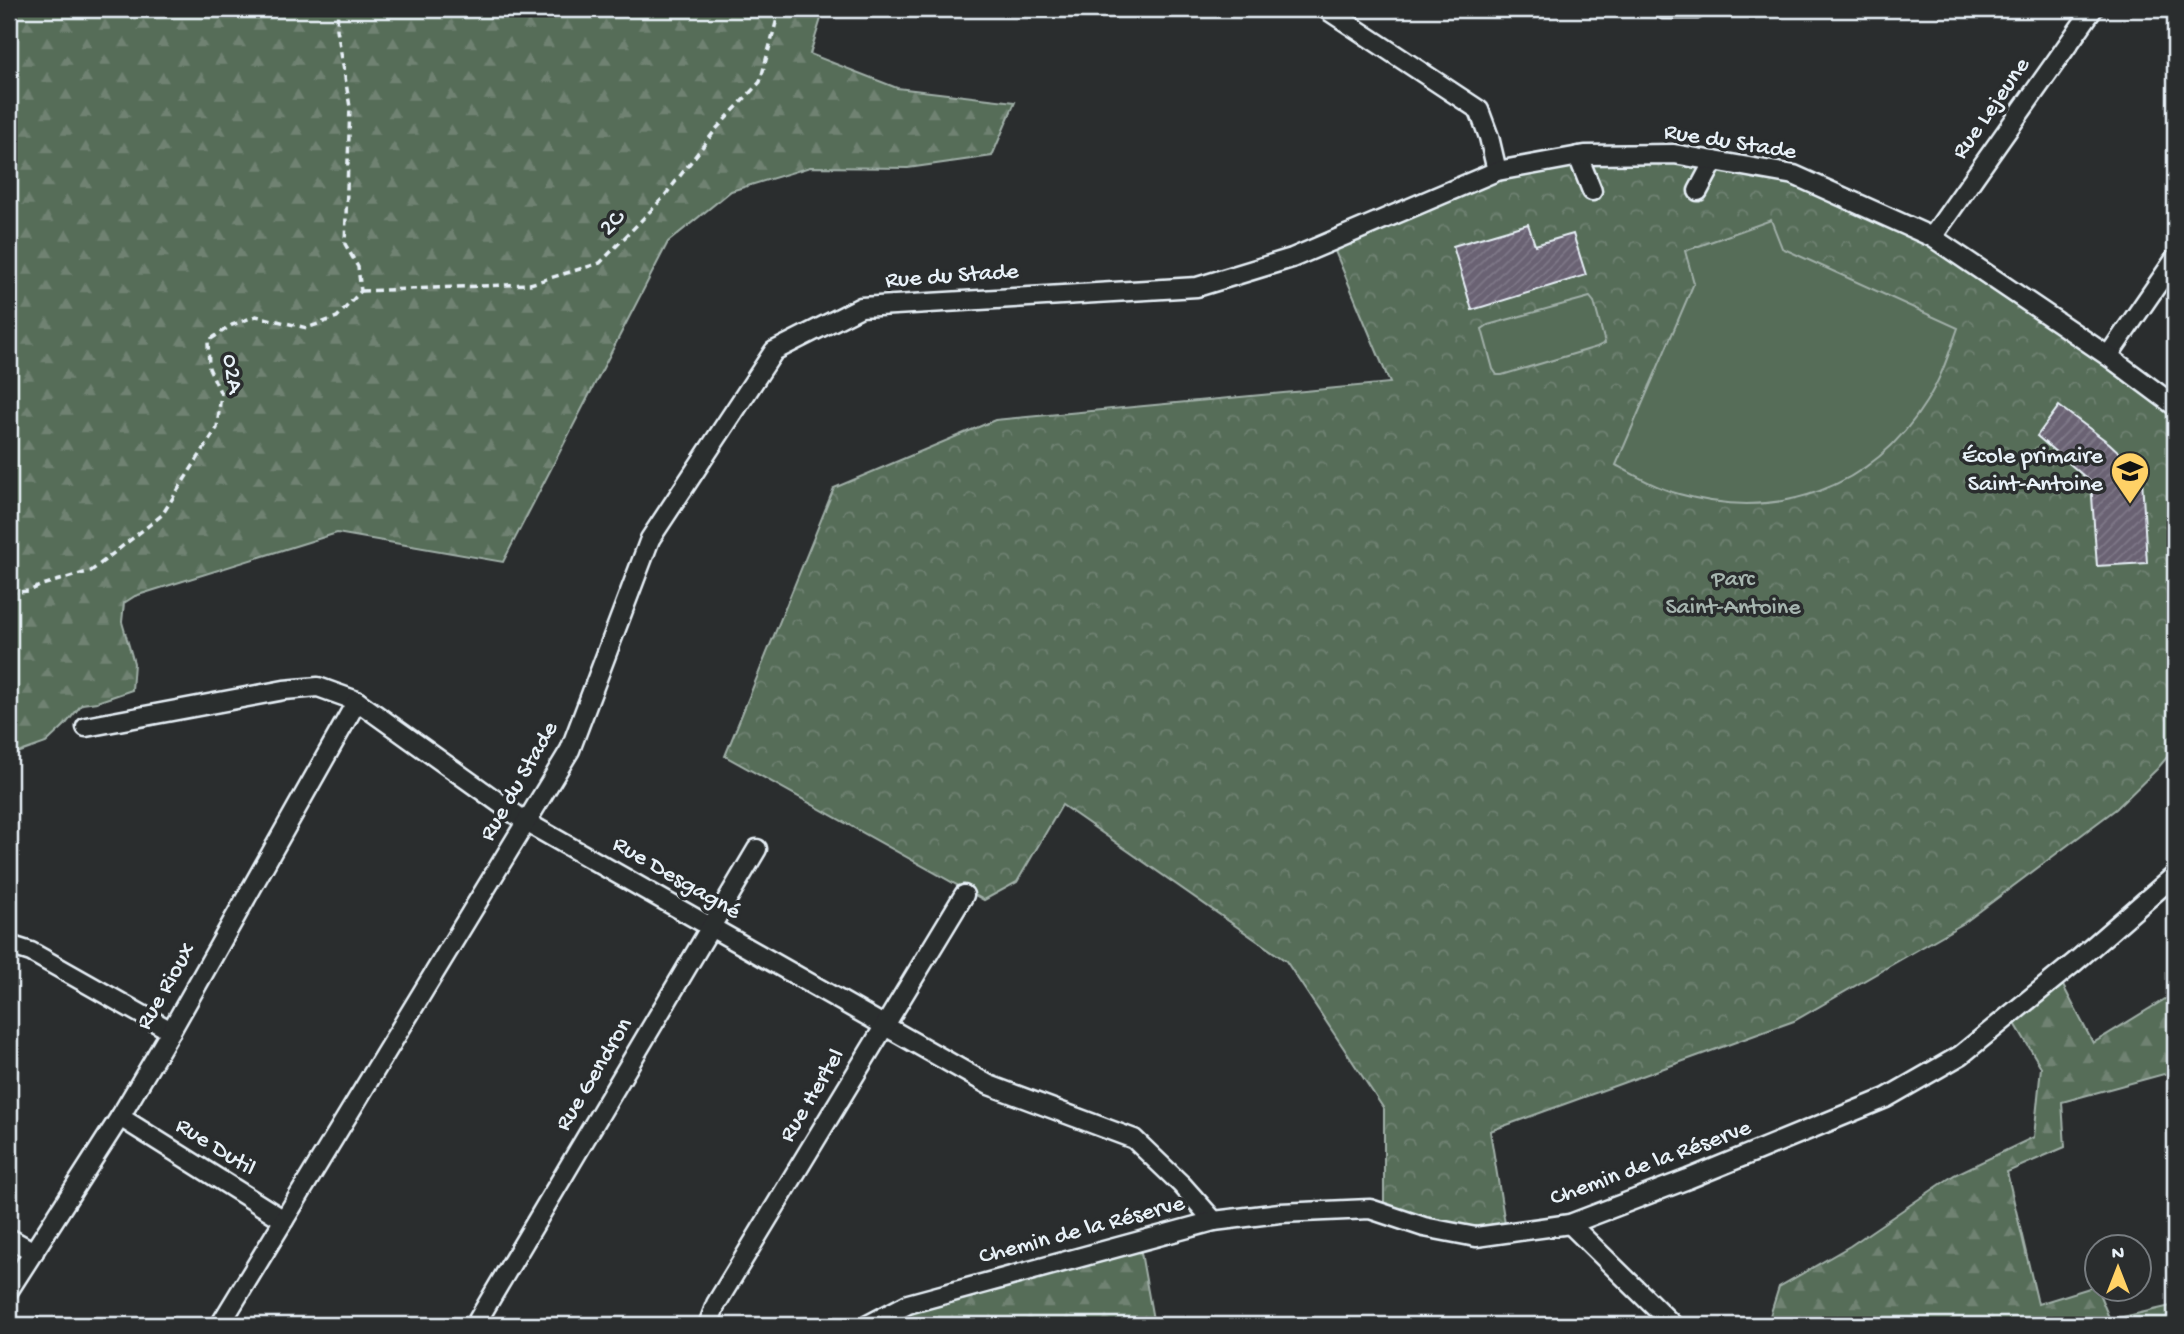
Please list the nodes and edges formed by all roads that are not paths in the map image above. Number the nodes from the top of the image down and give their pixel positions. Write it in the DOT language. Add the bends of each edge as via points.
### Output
graph roads {
  1 [pos="1326,9"];
  2 [pos="1664,9"];
  3 [pos="1696,9"];
  4 [pos="2093,9"];
  5 [pos="1578,156"];
  6 [pos="1714,161"];
  7 [pos="1497,171"];
  8 [pos="1592,191"];
  9 [pos="1698,191"];
  10 [pos="1931,237"];
  11 [pos="2175,259"];
  12 [pos="2108,356"];
  13 [pos="2175,406"];
  14 [pos="357,701"];
  15 [pos="86,727"];
  16 [pos="526,822"];
  17 [pos="757,849"];
  18 [pos="2175,875"];
  19 [pos="964,895"];
  20 [pos="711,927"];
  21 [pos="9,945"];
  22 [pos="885,1026"];
  23 [pos="171,1031"];
  24 [pos="120,1117"];
  25 [pos="284,1220"];
  26 [pos="1214,1221"];
  27 [pos="1570,1224"];
  28 [pos="9,1238"];
  29 [pos="34,1252"];
  30 [pos="9,1290"];
  31 [pos="220,1325"];
  32 [pos="475,1325"];
  33 [pos="708,1325"];
  34 [pos="868,1325"];
  35 [pos="1673,1325"];
  1 -- 7 [label="street" via="1479,110"];
  2 -- 3 [label="street"];
  4 -- 10 [label="street, Rue Lejeune"];
  5 -- 6 [label="street, Rue du Stade" via="1674,155"];
  5 -- 7 [label="street, Rue du Stade"];
  5 -- 8 [label="street"];
  6 -- 9 [label="street"];
  6 -- 10 [label="street, Rue du Stade" via="1794,175"];
  7 -- 16 [label="street, Rue du Stade" via="1292,258 1197,287 861,307 774,351 650,539 570,750"];
  10 -- 12 [label="street, Rue du Stade"];
  11 -- 12 [label="street"];
  12 -- 13 [label="street, Rue du Stade"];
  14 -- 15 [label="street, Rue Desgagné" via="318,687 284,690"];
  14 -- 16 [label="street, Rue Desgagné"];
  14 -- 23 [label="street, Rue Rioux"];
  16 -- 20 [label="street, Rue Desgagné"];
  16 -- 25 [label="street, Rue du Stade"];
  17 -- 20 [label="street, Rue Gendron"];
  18 -- 27 [label="street, Chemin de la Réserve" via="1961,1055 1886,1098"];
  19 -- 22 [label="street, Rue Hertel"];
  20 -- 22 [label="street, Rue Desgagné"];
  20 -- 32 [label="street, Rue Gendron"];
  21 -- 23 [label="street" via="31,952"];
  22 -- 26 [label="street, Rue Desgagné" via="989,1085 1135,1139"];
  22 -- 33 [label="street, Rue Hertel" via="716,1304"];
  23 -- 24 [label="street, Rue Rioux"];
  24 -- 25 [label="street, Rue Dutil"];
  24 -- 29 [label="street, Rue Rioux"];
  25 -- 31 [label="street, Rue du Stade"];
  26 -- 27 [label="street, Chemin de la Réserve" via="1370,1209 1424,1227 1476,1237"];
  26 -- 34 [label="street, Chemin de la Réserve" via="908,1304"];
  27 -- 35 [label="street"];
  28 -- 29 [label="street"];
  29 -- 30 [label="street, Rue Rioux"];
}
